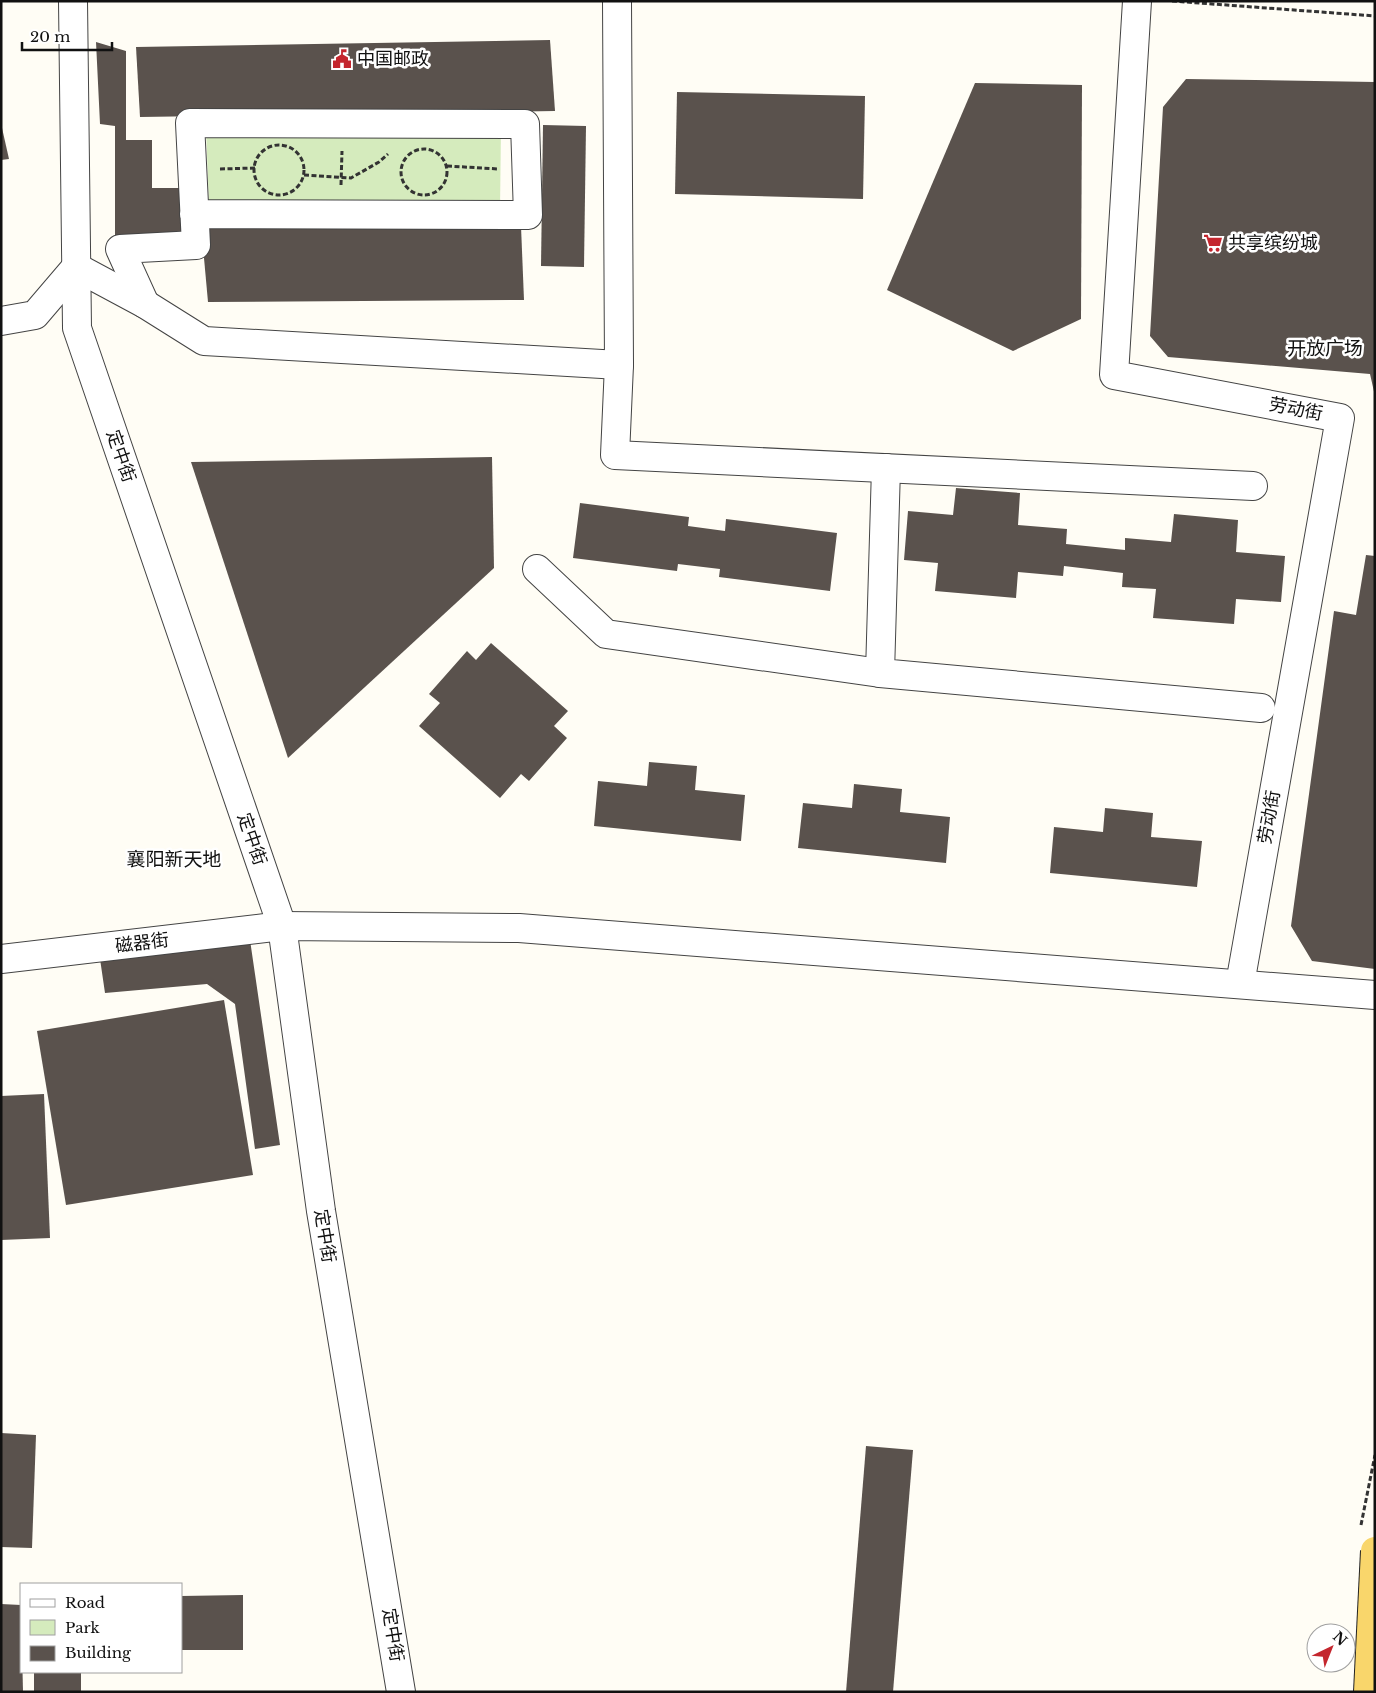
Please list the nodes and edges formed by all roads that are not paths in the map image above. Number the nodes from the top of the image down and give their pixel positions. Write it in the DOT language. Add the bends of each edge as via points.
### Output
graph roads {
  1 [pos="73,1"];
  2 [pos="617,1"];
  3 [pos="1137,1"];
  4 [pos="194,214"];
  5 [pos="76,267"];
  6 [pos="145,304"];
  7 [pos="1,321"];
  8 [pos="619,365"];
  9 [pos="886,468"];
  10 [pos="1254,486"];
  11 [pos="537,569"];
  12 [pos="880,673"];
  13 [pos="1261,708"];
  14 [pos="282,926"];
  15 [pos="1,959"];
  16 [pos="1240,984"];
  17 [pos="1375,995"];
  18 [pos="1375,1552"];
  19 [pos="401,1692"];
  20 [pos="1368,1692"];
  1 -- 5 [label="street, 定中街"];
  2 -- 8 [label="street"];
  3 -- 16 [label="street, 劳动街" via="1114,375 1340,418"];
  4 -- 4 [label="street" via="190,123 525,124 528,215"];
  4 -- 6 [label="street" via="196,245 120,250"];
  5 -- 6 [label="street"];
  5 -- 7 [label="street" via="36,315"];
  5 -- 14 [label="street, 定中街" via="77,328"];
  6 -- 8 [label="street" via="204,341"];
  8 -- 9 [label="street" via="616,455"];
  9 -- 10 [label="street"];
  9 -- 12 [label="street"];
  11 -- 12 [label="street" via="606,634"];
  12 -- 13 [label="street"];
  14 -- 15 [label="street, 磁器街"];
  14 -- 16 [label="street, 磁器街" via="520,928"];
  14 -- 19 [label="street, 定中街" via="321,1211"];
  16 -- 17 [label="street, 磁器街"];
  18 -- 20 [label="main road, bridge"];
}
